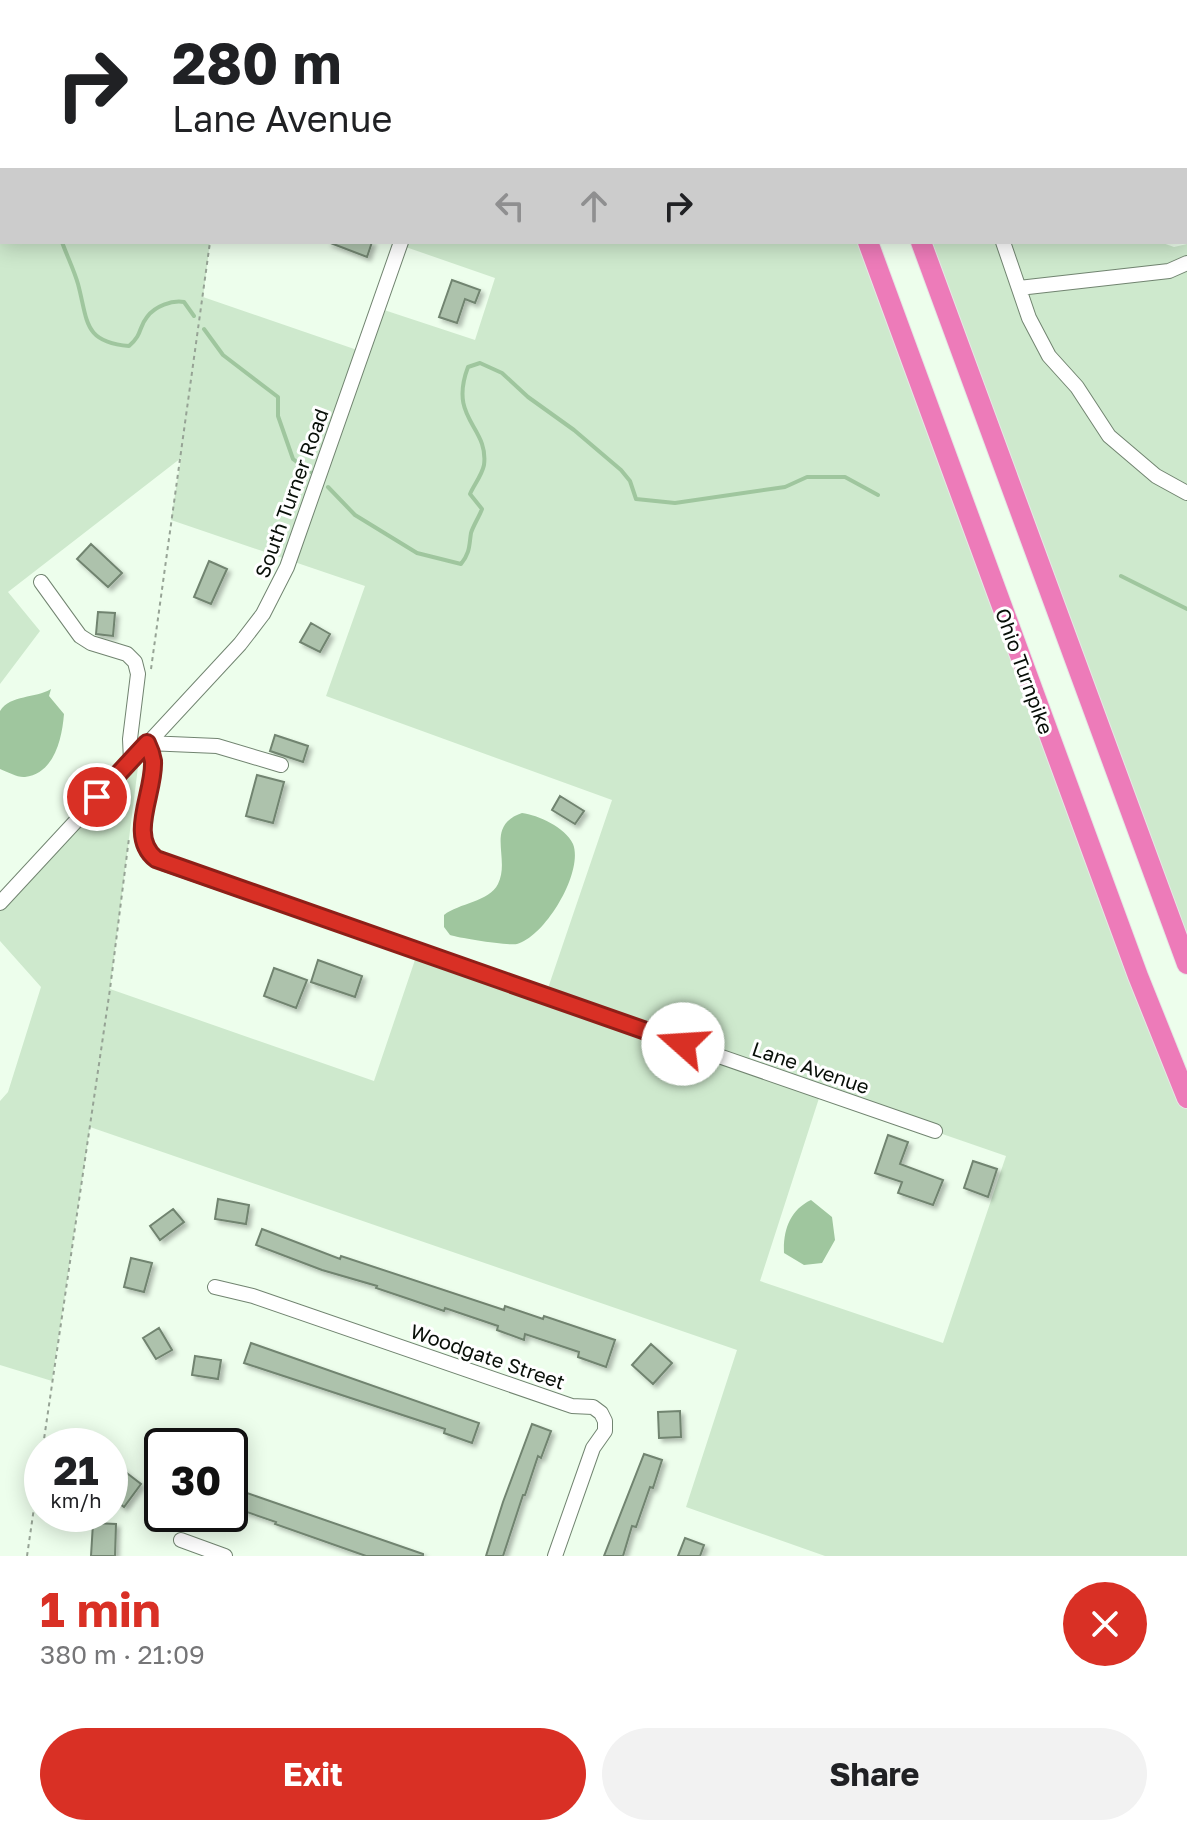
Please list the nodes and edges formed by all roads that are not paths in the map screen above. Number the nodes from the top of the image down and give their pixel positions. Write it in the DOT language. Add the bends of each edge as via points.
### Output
graph roads {
  1 [pos="400,244"];
  2 [pos="869,244"];
  3 [pos="922,244"];
  4 [pos="1004,244"];
  5 [pos="1187,263"];
  6 [pos="1019,288"];
  7 [pos="1187,493"];
  8 [pos="41,582"];
  9 [pos="147,743"];
  10 [pos="131,761"];
  11 [pos="281,765"];
  12 [pos="0,903"];
  13 [pos="1187,964"];
  14 [pos="1187,1098"];
  15 [pos="935,1131"];
  16 [pos="215,1287"];
  17 [pos="181,1540"];
  18 [pos="225,1556"];
  19 [pos="555,1556"];
  1 -- 9 [label="street, South Turner Road" via="276,591 240,644"];
  2 -- 14 [label="highway, Ohio Turnpike"];
  3 -- 13 [label="highway"];
  4 -- 6 [label="street"];
  5 -- 6 [label="street" via="1169,271"];
  6 -- 7 [label="street" via="1049,356 1109,436 1156,476"];
  8 -- 10 [label="street" via="80,636 135,662"];
  9 -- 10 [label="street, South Turner Road"];
  9 -- 11 [label="street" via="217,746"];
  9 -- 15 [label="street, Lane Avenue" via="153,772 143,841 156,859"];
  10 -- 12 [label="street, South Turner Road"];
  16 -- 19 [label="street, Woodgate Street" via="601,1413 605,1431 593,1448"];
  17 -- 18 [label="street"];
}
